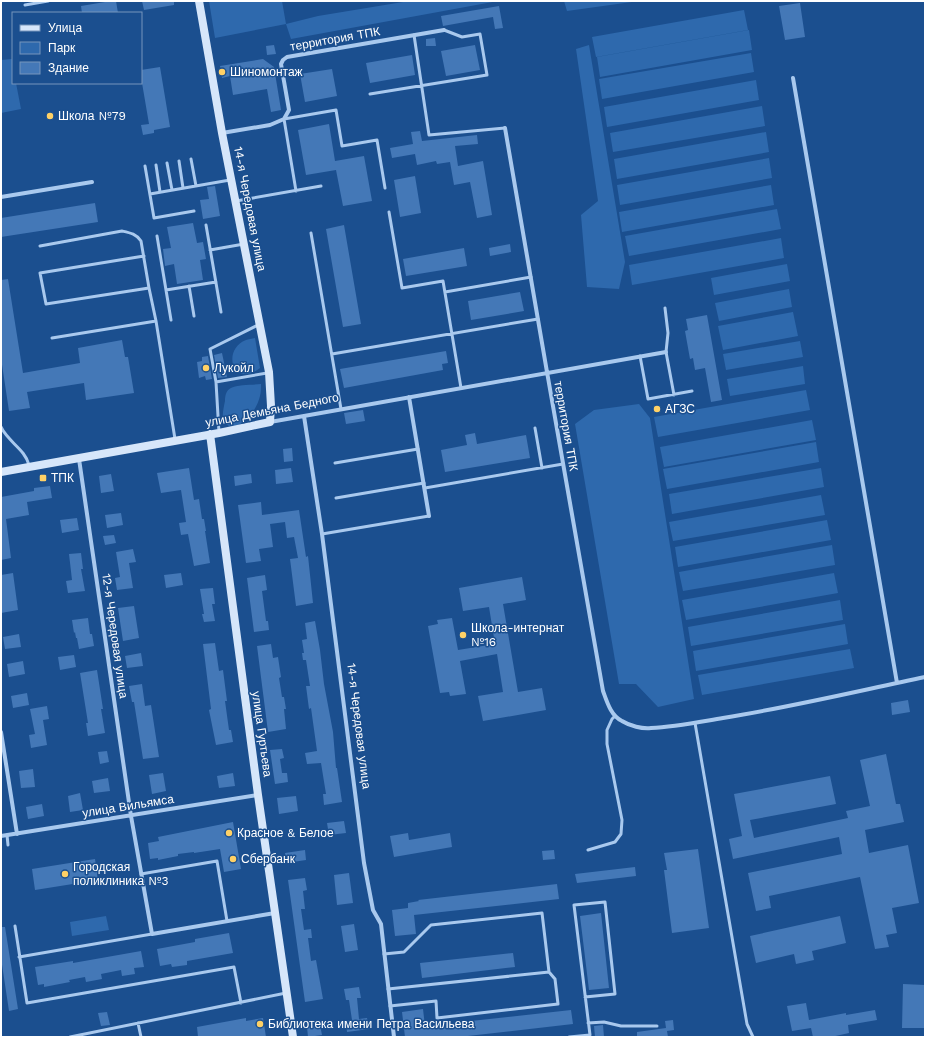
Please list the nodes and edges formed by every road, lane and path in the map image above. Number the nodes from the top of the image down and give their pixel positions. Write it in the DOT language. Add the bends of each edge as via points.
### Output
graph roads {
  1 [pos="48,1"];
  2 [pos="199,1"];
  3 [pos="25,5"];
  4 [pos="444,30"];
  5 [pos="414,35"];
  6 [pos="793,78"];
  7 [pos="422,86"];
  8 [pos="370,94"];
  9 [pos="284,119"];
  10 [pos="505,128"];
  11 [pos="222,133"];
  12 [pos="191,159"];
  13 [pos="179,161"];
  14 [pos="167,163"];
  15 [pos="156,165"];
  16 [pos="146,166"];
  17 [pos="232,180"];
  18 [pos="92,182"];
  19 [pos="196,186"];
  20 [pos="321,186"];
  21 [pos="183,188"];
  22 [pos="385,188"];
  23 [pos="172,190"];
  24 [pos="296,190"];
  25 [pos="160,192"];
  26 [pos="150,194"];
  27 [pos="1,197"];
  28 [pos="236,201"];
  29 [pos="194,211"];
  30 [pos="389,212"];
  31 [pos="206,225"];
  32 [pos="311,233"];
  33 [pos="157,236"];
  34 [pos="244,244"];
  35 [pos="40,246"];
  36 [pos="210,250"];
  37 [pos="144,256"];
  38 [pos="531,277"];
  39 [pos="216,282"];
  40 [pos="189,286"];
  41 [pos="149,288"];
  42 [pos="166,290"];
  43 [pos="444,292"];
  44 [pos="665,308"];
  45 [pos="221,312"];
  46 [pos="194,316"];
  47 [pos="538,319"];
  48 [pos="171,320"];
  49 [pos="156,321"];
  50 [pos="260,324"];
  51 [pos="452,334"];
  52 [pos="52,338"];
  53 [pos="666,352"];
  54 [pos="332,354"];
  55 [pos="640,356"];
  56 [pos="269,372"];
  57 [pos="547,372"];
  58 [pos="216,382"];
  59 [pos="461,388"];
  60 [pos="692,391"];
  61 [pos="674,395"];
  62 [pos="409,397"];
  63 [pos="341,409"];
  64 [pos="304,416"];
  65 [pos="270,422"];
  66 [pos="1,426"];
  67 [pos="535,428"];
  68 [pos="220,433"];
  69 [pos="210,434"];
  70 [pos="176,441"];
  71 [pos="418,449"];
  72 [pos="79,458"];
  73 [pos="335,463"];
  74 [pos="563,464"];
  75 [pos="29,467"];
  76 [pos="542,468"];
  77 [pos="1,472"];
  78 [pos="424,486"];
  79 [pos="336,498"];
  80 [pos="429,516"];
  81 [pos="322,534"];
  82 [pos="925,677"];
  83 [pos="897,683"];
  84 [pos="615,716"];
  85 [pos="695,723"];
  86 [pos="1,732"];
  87 [pos="258,795"];
  88 [pos="131,816"];
  89 [pos="17,834"];
  90 [pos="7,835"];
  91 [pos="1,836"];
  92 [pos="8,844"];
  93 [pos="588,850"];
  94 [pos="141,874"];
  95 [pos="275,913"];
  96 [pos="228,921"];
  97 [pos="15,926"];
  98 [pos="152,934"];
  99 [pos="384,954"];
  100 [pos="19,957"];
  101 [pos="548,972"];
  102 [pos="388,989"];
  103 [pos="286,993"];
  104 [pos="585,997"];
  105 [pos="240,1003"];
  106 [pos="390,1006"];
  107 [pos="138,1023"];
  108 [pos="588,1023"];
  109 [pos="657,1026"];
  110 [pos="70,1037"];
  111 [pos="141,1037"];
  112 [pos="293,1037"];
  113 [pos="394,1037"];
  114 [pos="568,1037"];
  115 [pos="753,1037"];
  1 -- 3 [label="lane"];
  2 -- 11 [label="main road, 14-я Чередовая улица"];
  4 -- 5 [label="street, территория ТПК"];
  4 -- 7 [label="lane" via="462,37 480,34 487,75"];
  5 -- 7 [label="lane"];
  5 -- 9 [label="street, территория ТПК" via="287,57 281,64 289,110"];
  6 -- 83 [label="street"];
  7 -- 8 [label="lane"];
  7 -- 10 [label="lane" via="430,135"];
  9 -- 11 [label="street" via="270,125"];
  9 -- 22 [label="lane" via="336,110 342,146 376,140"];
  9 -- 24 [label="lane"];
  10 -- 38 [label="street, территория ТПК"];
  11 -- 17 [label="main road, 14-я Чередовая улица"];
  12 -- 19 [label="lane"];
  13 -- 21 [label="lane"];
  14 -- 23 [label="lane"];
  15 -- 25 [label="lane"];
  16 -- 26 [label="lane"];
  17 -- 19 [label="lane"];
  17 -- 28 [label="main road, 14-я Чередовая улица"];
  18 -- 27 [label="street"];
  19 -- 21 [label="lane"];
  20 -- 24 [label="lane"];
  21 -- 23 [label="lane"];
  23 -- 25 [label="lane"];
  24 -- 28 [label="lane"];
  25 -- 26 [label="lane"];
  26 -- 29 [label="lane" via="154,218"];
  28 -- 34 [label="main road, 14-я Чередовая улица"];
  30 -- 43 [label="lane" via="402,288 443,281"];
  31 -- 36 [label="lane"];
  32 -- 54 [label="lane"];
  33 -- 42 [label="lane"];
  34 -- 36 [label="lane"];
  34 -- 50 [label="main road, 14-я Чередовая улица"];
  35 -- 37 [label="lane" via="122,231 137,235"];
  36 -- 39 [label="lane"];
  37 -- 41 [label="lane"];
  37 -- 41 [label="lane" via="40,273 46,304"];
  38 -- 43 [label="lane"];
  38 -- 47 [label="street, территория ТПК"];
  39 -- 40 [label="lane"];
  39 -- 45 [label="lane"];
  40 -- 42 [label="lane"];
  40 -- 46 [label="lane"];
  41 -- 49 [label="lane"];
  42 -- 48 [label="lane"];
  43 -- 51 [label="lane"];
  44 -- 53 [label="lane" via="668,333"];
  47 -- 51 [label="lane"];
  47 -- 57 [label="street, территория ТПК"];
  49 -- 52 [label="lane"];
  49 -- 70 [label="lane"];
  50 -- 56 [label="main road, 14-я Чередовая улица"];
  50 -- 58 [label="lane" via="210,350"];
  51 -- 54 [label="lane"];
  51 -- 59 [label="lane"];
  53 -- 55 [label="street, улица Демьяна Бедного"];
  53 -- 61 [label="lane"];
  54 -- 63 [label="lane"];
  55 -- 57 [label="street, улица Демьяна Бедного"];
  55 -- 61 [label="lane" via="648,399"];
  56 -- 58 [label="lane"];
  56 -- 65 [label="main road, 14-я Чередовая улица"];
  57 -- 59 [label="street, улица Демьяна Бедного"];
  57 -- 74 [label="street, территория ТПК"];
  58 -- 68 [label="lane"];
  59 -- 62 [label="street, улица Демьяна Бедного"];
  60 -- 61 [label="lane"];
  62 -- 63 [label="street, улица Демьяна Бедного"];
  62 -- 71 [label="street"];
  63 -- 64 [label="street, улица Демьяна Бедного"];
  64 -- 65 [label="street, улица Демьяна Бедного"];
  64 -- 81 [label="street, 14-я Чередовая улица"];
  65 -- 68 [label="main road, улица Демьяна Бедного"];
  66 -- 75 [label="lane" via="8,438 24,454"];
  67 -- 76 [label="lane"];
  68 -- 69 [label="main road, улица Демьяна Бедного"];
  69 -- 70 [label="main road, улица Демьяна Бедного"];
  69 -- 87 [label="main road, улица Гуртьева"];
  70 -- 72 [label="main road, улица Демьяна Бедного"];
  71 -- 73 [label="lane"];
  71 -- 78 [label="street"];
  72 -- 75 [label="main road, улица Демьяна Бедного"];
  72 -- 88 [label="street, 12-я Чередовая улица"];
  74 -- 76 [label="lane"];
  74 -- 84 [label="street, территория ТПК" via="603,691"];
  75 -- 77 [label="main road, улица Демьяна Бедного"];
  76 -- 78 [label="lane"];
  78 -- 79 [label="lane"];
  78 -- 80 [label="street"];
  80 -- 81 [label="lane"];
  81 -- 99 [label="street, 14-я Чередовая улица" via="364,863 373,910 381,924"];
  82 -- 83 [label="street"];
  83 -- 85 [label="street" via="775,710"];
  84 -- 85 [label="street, территория ТПК" via="633,726 650,728"];
  84 -- 93 [label="lane" via="607,730 606,744 622,820 621,834 615,842"];
  85 -- 115 [label="lane" via="747,1024"];
  86 -- 89 [label="street"];
  87 -- 88 [label="street, улица Вильямса"];
  87 -- 95 [label="main road, улица Гуртьева"];
  88 -- 89 [label="street, улица Вильямса"];
  88 -- 94 [label="street, 12-я Чередовая улица"];
  89 -- 90 [label="street, улица Вильямса"];
  90 -- 91 [label="street, улица Вильямса"];
  90 -- 92 [label="lane"];
  94 -- 96 [label="lane" via="217,861"];
  94 -- 98 [label="street, 12-я Чередовая улица"];
  95 -- 96 [label="street"];
  95 -- 103 [label="main road, улица Гуртьева"];
  96 -- 98 [label="street"];
  97 -- 100 [label="lane"];
  98 -- 100 [label="lane"];
  99 -- 101 [label="lane" via="404,952 431,925 542,913"];
  99 -- 102 [label="street, 14-я Чередовая улица"];
  100 -- 105 [label="lane" via="27,1003 234,967"];
  101 -- 102 [label="lane"];
  101 -- 106 [label="lane" via="555,979 558,1004 438,1018 436,1001"];
  102 -- 106 [label="street, 14-я Чередовая улица"];
  103 -- 105 [label="lane"];
  103 -- 112 [label="main road, улица Гуртьева"];
  104 -- 104 [label="lane" via="574,905 605,902 615,994"];
  104 -- 108 [label="lane"];
  105 -- 107 [label="lane"];
  106 -- 113 [label="street, 14-я Чередовая улица"];
  107 -- 110 [label="lane"];
  107 -- 111 [label="lane"];
  108 -- 109 [label="lane"];
  108 -- 114 [label="lane" via="590,1035"];
}
